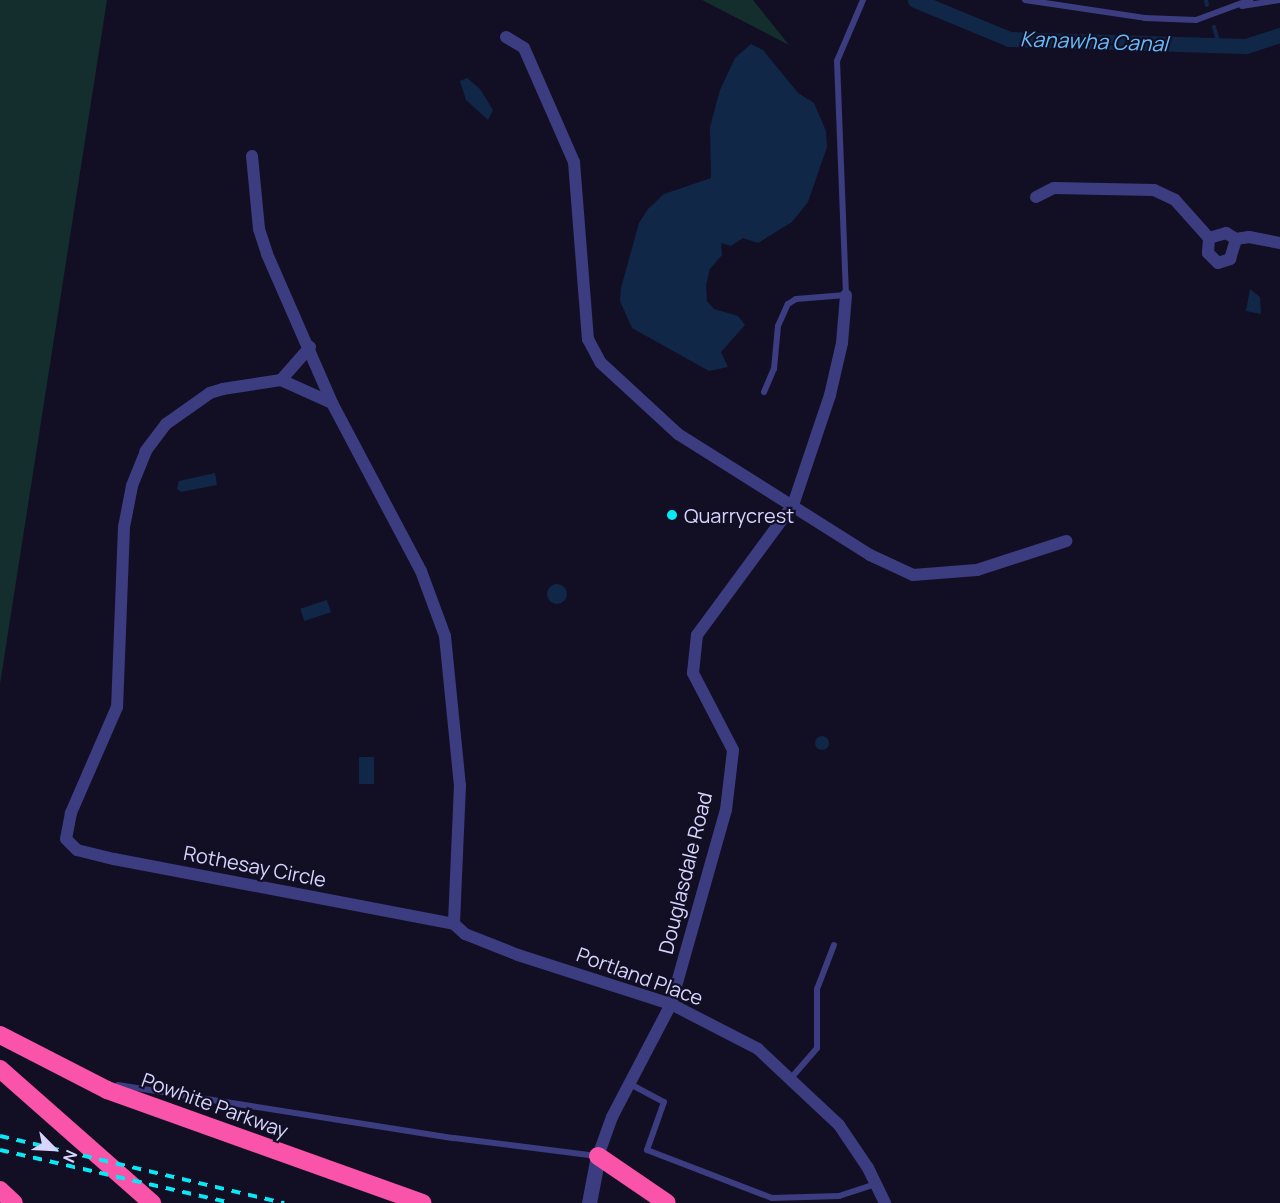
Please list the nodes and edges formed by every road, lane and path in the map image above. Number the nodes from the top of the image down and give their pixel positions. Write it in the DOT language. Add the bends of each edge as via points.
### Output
graph roads {
  1 [pos="1025,0"];
  2 [pos="1250,0"];
  3 [pos="1280,0"];
  4 [pos="862,3"];
  5 [pos="1239,7"];
  6 [pos="506,37"];
  7 [pos="252,156"];
  8 [pos="1036,198"];
  9 [pos="1209,238"];
  10 [pos="1236,240"];
  11 [pos="1280,243"];
  12 [pos="846,295"];
  13 [pos="310,347"];
  14 [pos="281,380"];
  15 [pos="764,392"];
  16 [pos="332,403"];
  17 [pos="793,505"];
  18 [pos="1066,540"];
  19 [pos="454,924"];
  20 [pos="834,945"];
  21 [pos="671,1004"];
  22 [pos="0,1035"];
  23 [pos="0,1069"];
  24 [pos="72,1073"];
  25 [pos="792,1077"];
  26 [pos="629,1084"];
  27 [pos="598,1155"];
  28 [pos="876,1184"];
  29 [pos="0,1190"];
  30 [pos="589,1202"];
  31 [pos="14,1203"];
  32 [pos="152,1203"];
  33 [pos="422,1203"];
  34 [pos="667,1203"];
  35 [pos="885,1203"];
  1 -- 5 [label="lane" via="1145,18 1196,20"];
  2 -- 5 [label="lane"];
  3 -- 5 [label="lane"];
  4 -- 12 [label="lane" via="837,61"];
  6 -- 17 [label="street" via="524,48 574,162 584,323 594,352 678,434"];
  7 -- 13 [label="street" via="259,229"];
  8 -- 9 [label="street" via="1054,188 1154,190 1175,200"];
  9 -- 10 [label="street" via="1226,232"];
  9 -- 10 [label="street" via="1208,253 1220,264 1230,259"];
  10 -- 11 [label="street" via="1249,237"];
  12 -- 15 [label="lane" via="796,299 788,304 778,326 774,369"];
  12 -- 17 [label="street, Douglasdale Road" via="842,343 830,395"];
  13 -- 14 [label="street"];
  13 -- 16 [label="street"];
  14 -- 16 [label="street"];
  14 -- 19 [label="street, Rothesay Circle" via="210,393 166,424 146,451 132,486 124,527 117,707 71,813 66,839 77,850 114,860"];
  16 -- 19 [label="street" via="421,571 445,636 460,785"];
  17 -- 18 [label="street" via="870,555 913,575 977,570"];
  17 -- 21 [label="street, Douglasdale Road" via="697,636 693,673 733,750 726,810"];
  19 -- 21 [label="street, Portland Place" via="465,934 518,955"];
  20 -- 25 [label="lane" via="817,989 817,1048"];
  21 -- 25 [label="street, Portland Place" via="735,1034"];
  21 -- 26 [label="street, Douglasdale Road"];
  22 -- 24 [label="highway, Powhite Parkway"];
  23 -- 32 [label="highway"];
  24 -- 27 [label="lane" via="160,1094 579,1156"];
  24 -- 33 [label="highway, Powhite Parkway" via="107,1090"];
  25 -- 28 [label="street, Portland Place" via="839,1125"];
  26 -- 27 [label="street, Douglasdale Road"];
  26 -- 28 [label="lane" via="664,1102 647,1150 772,1198 839,1197"];
  27 -- 30 [label="street, Douglasdale Road"];
  27 -- 34 [label="highway"];
  28 -- 35 [label="street, Portland Place"];
  29 -- 31 [label="highway"];
}
